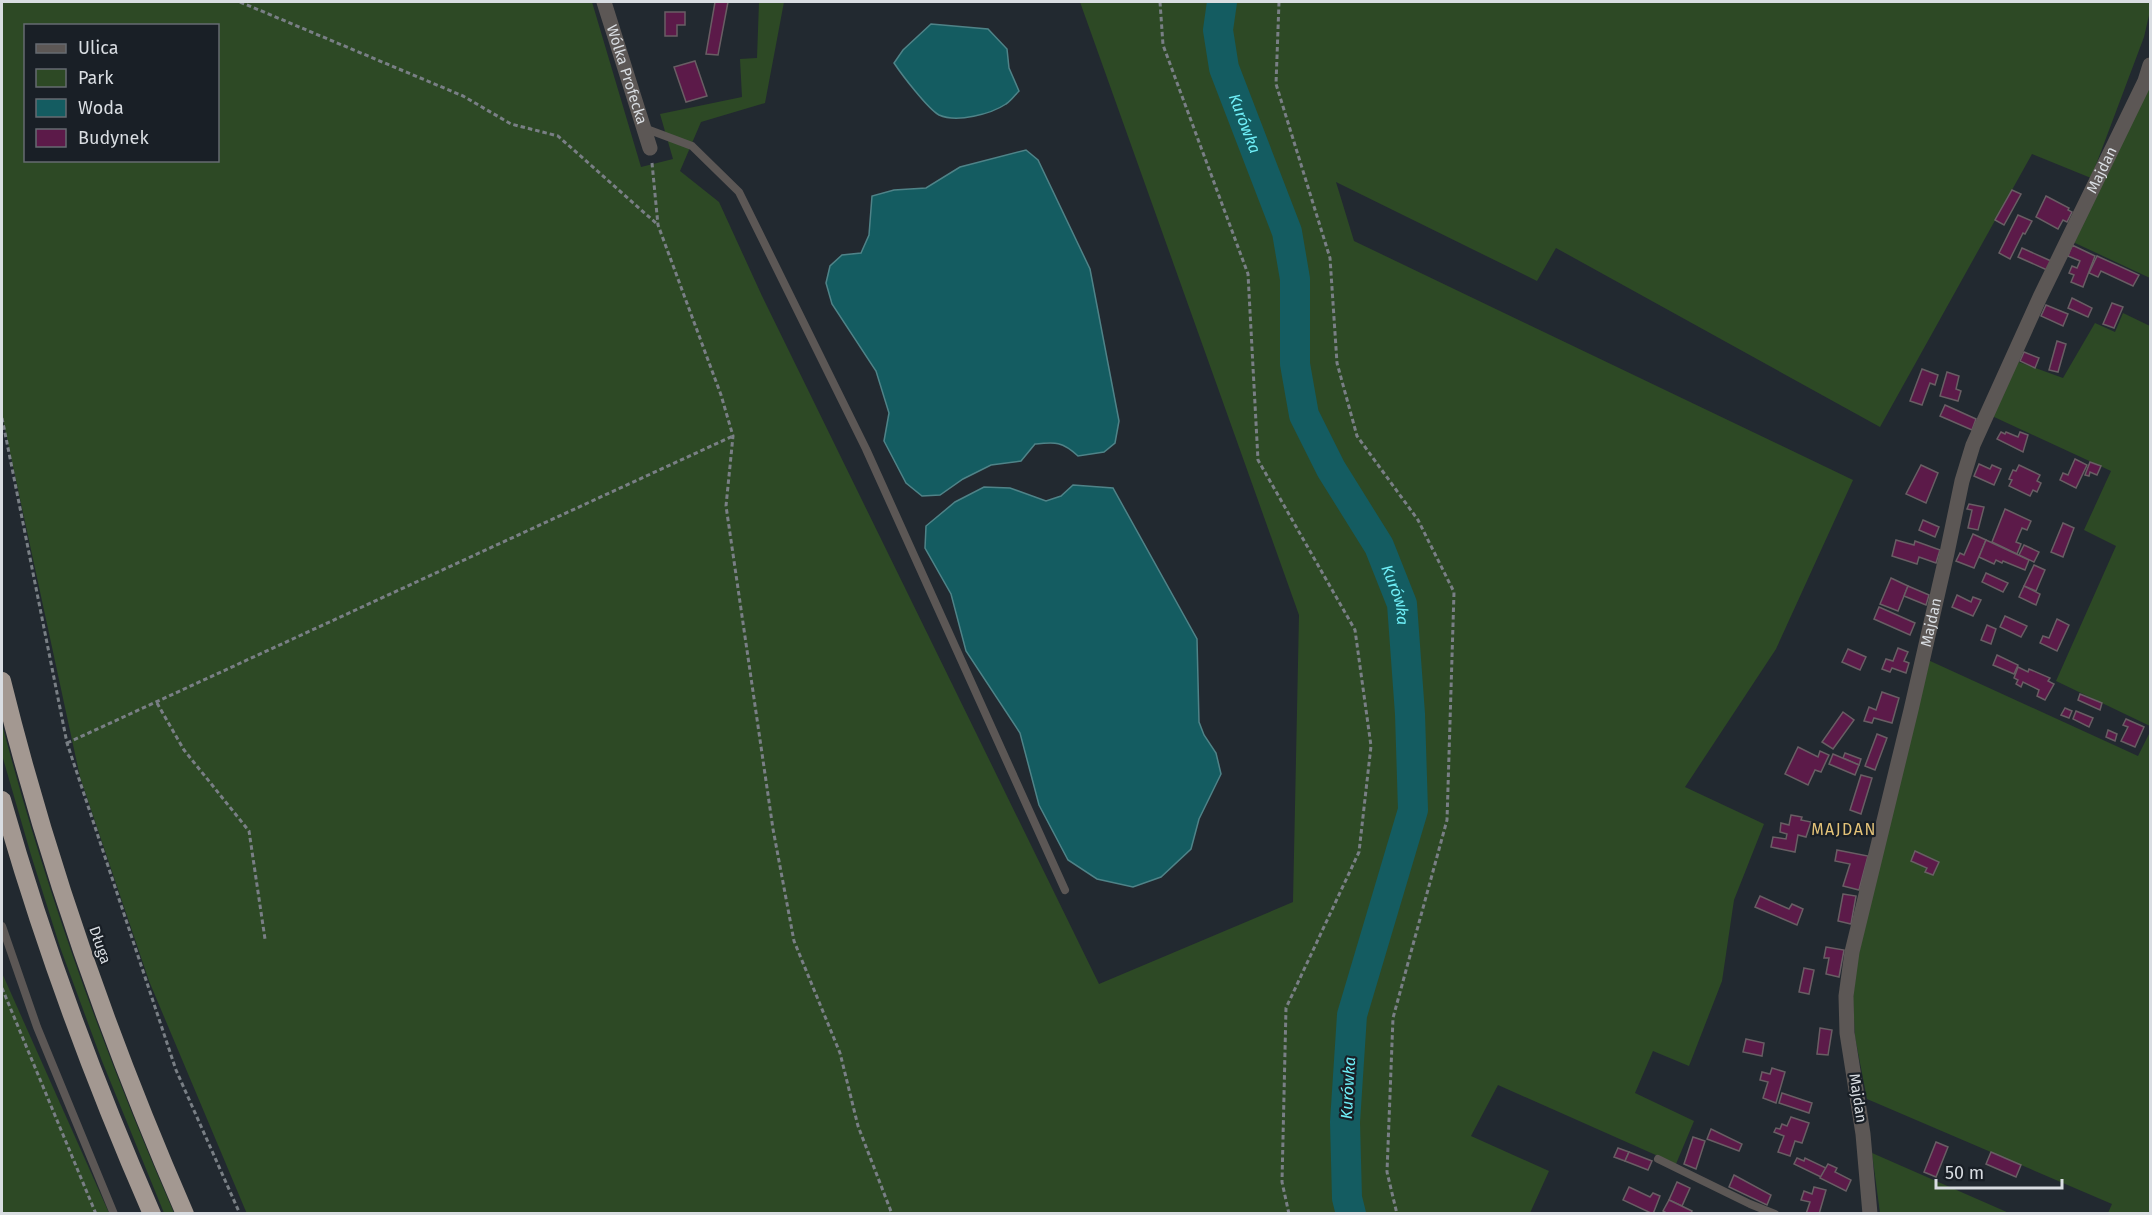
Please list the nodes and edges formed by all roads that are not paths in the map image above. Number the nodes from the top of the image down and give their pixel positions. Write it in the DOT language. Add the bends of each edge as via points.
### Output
graph roads {
  1 [pos="604,2"];
  2 [pos="2151,65"];
  3 [pos="644,128"];
  4 [pos="650,148"];
  5 [pos="2,681"];
  6 [pos="2,800"];
  7 [pos="1065,890"];
  8 [pos="2,926"];
  9 [pos="1658,1159"];
  10 [pos="114,1214"];
  11 [pos="152,1214"];
  12 [pos="185,1214"];
  13 [pos="1775,1214"];
  14 [pos="1870,1214"];
  1 -- 3 [label="street, Wólka Profecka"];
  2 -- 14 [label="street, Majdan" via="2040,297 1973,445 1962,481 1852,952 1846,996 1847,1033 1863,1134"];
  3 -- 4 [label="street, Wólka Profecka"];
  3 -- 7 [label="lane" via="692,146 739,192 866,449"];
  5 -- 12 [label="highway, Długa" via="79,941"];
  6 -- 11 [label="highway" via="65,996"];
  8 -- 10 [label="lane" via="41,1038"];
  9 -- 13 [label="lane"];
}
